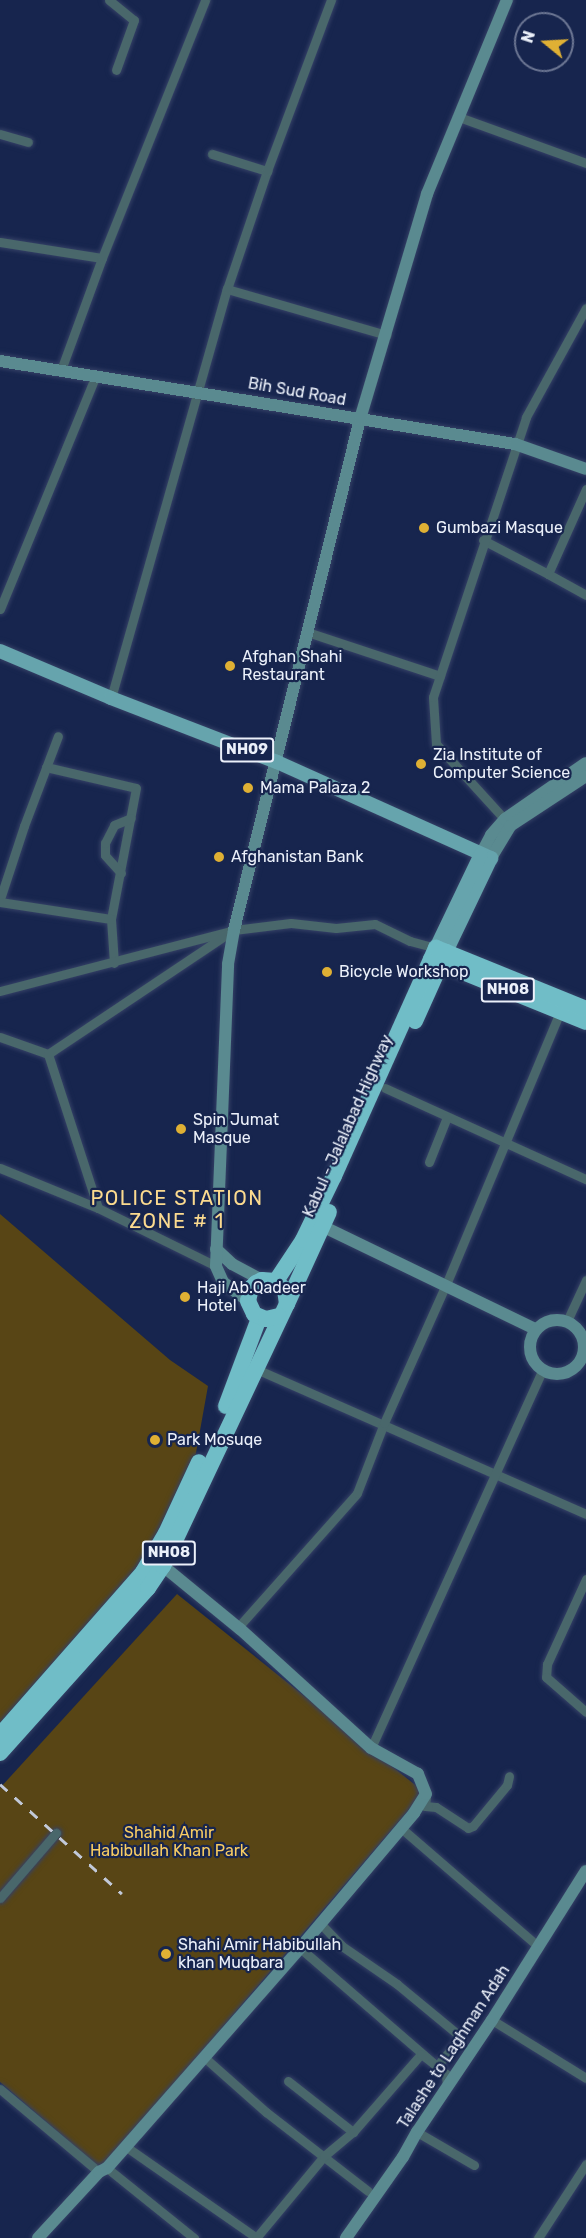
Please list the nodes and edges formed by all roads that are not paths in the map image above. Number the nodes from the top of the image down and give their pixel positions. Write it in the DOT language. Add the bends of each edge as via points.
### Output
graph roads {
  1 [pos="109,0"];
  2 [pos="205,0"];
  3 [pos="331,0"];
  4 [pos="507,0"];
  5 [pos="116,69"];
  6 [pos="459,117"];
  7 [pos="0,134"];
  8 [pos="28,142"];
  9 [pos="212,154"];
  10 [pos="586,163"];
  11 [pos="267,171"];
  12 [pos="0,242"];
  13 [pos="102,258"];
  14 [pos="227,289"];
  15 [pos="586,308"];
  16 [pos="386,335"];
  17 [pos="0,361"];
  18 [pos="61,370"];
  19 [pos="96,375"];
  20 [pos="200,392"];
  21 [pos="360,419"];
  22 [pos="515,444"];
  23 [pos="586,469"];
  24 [pos="586,489"];
  25 [pos="483,540"];
  26 [pos="548,574"];
  27 [pos="585,592"];
  28 [pos="0,609"];
  29 [pos="307,632"];
  30 [pos="0,651"];
  31 [pos="440,676"];
  32 [pos="111,698"];
  33 [pos="58,735"];
  34 [pos="277,762"];
  35 [pos="586,763"];
  36 [pos="46,767"];
  37 [pos="586,776"];
  38 [pos="131,818"];
  39 [pos="508,822"];
  40 [pos="486,856"];
  41 [pos="121,873"];
  42 [pos="0,901"];
  43 [pos="111,919"];
  44 [pos="234,930"];
  45 [pos="439,955"];
  46 [pos="114,963"];
  47 [pos="0,991"];
  48 [pos="562,1006"];
  49 [pos="586,1009"];
  50 [pos="586,1022"];
  51 [pos="0,1037"];
  52 [pos="48,1054"];
  53 [pos="385,1088"];
  54 [pos="447,1117"];
  55 [pos="506,1143"];
  56 [pos="429,1162"];
  57 [pos="0,1167"];
  58 [pos="586,1179"];
  59 [pos="98,1208"];
  60 [pos="322,1226"];
  61 [pos="216,1249"];
  62 [pos="216,1266"];
  63 [pos="586,1280"];
  64 [pos="269,1281"];
  65 [pos="445,1286"];
  66 [pos="248,1301"];
  67 [pos="283,1310"];
  68 [pos="260,1318"];
  69 [pos="567,1321"];
  70 [pos="535,1329"];
  71 [pos="584,1357"];
  72 [pos="256,1369"];
  73 [pos="543,1371"];
  74 [pos="384,1424"];
  75 [pos="496,1474"];
  76 [pos="586,1514"];
  77 [pos="163,1566"];
  78 [pos="586,1579"];
  79 [pos="240,1629"];
  80 [pos="586,1712"];
  81 [pos="0,1735"];
  82 [pos="371,1748"];
  83 [pos="0,1753"];
  84 [pos="509,1776"];
  85 [pos="426,1794"];
  86 [pos="401,1828"];
  87 [pos="56,1833"];
  88 [pos="586,1872"];
  89 [pos="582,1887"];
  90 [pos="0,1898"];
  91 [pos="321,1924"];
  92 [pos="539,1947"];
  93 [pos="300,1948"];
  94 [pos="492,2020"];
  95 [pos="421,2054"];
  96 [pos="204,2057"];
  97 [pos="586,2078"];
  98 [pos="288,2081"];
  99 [pos="447,2087"];
  100 [pos="0,2089"];
  101 [pos="353,2132"];
  102 [pos="417,2132"];
  103 [pos="125,2146"];
  104 [pos="324,2156"];
  105 [pos="586,2164"];
  106 [pos="474,2165"];
  107 [pos="103,2170"];
  108 [pos="368,2191"];
  109 [pos="38,2238"];
  110 [pos="194,2238"];
  111 [pos="256,2238"];
  112 [pos="346,2238"];
  113 [pos="538,2238"];
  1 -- 5 [label="street" via="134,20"];
  2 -- 13 [label="street"];
  3 -- 11 [label="street"];
  4 -- 6 [label="main road"];
  6 -- 10 [label="street"];
  6 -- 16 [label="main road" via="427,194"];
  7 -- 8 [label="street"];
  9 -- 11 [label="street"];
  11 -- 14 [label="street"];
  12 -- 13 [label="street"];
  13 -- 18 [label="street"];
  14 -- 16 [label="street"];
  14 -- 20 [label="street"];
  15 -- 22 [label="street"];
  16 -- 21 [label="main road"];
  17 -- 18 [label="main road, Bih Sud Road"];
  18 -- 19 [label="main road, Bih Sud Road"];
  19 -- 20 [label="main road, Bih Sud Road"];
  19 -- 28 [label="street"];
  20 -- 21 [label="main road, Bih Sud Road"];
  20 -- 32 [label="street"];
  21 -- 22 [label="main road, Bih Sud Road"];
  21 -- 29 [label="main road"];
  22 -- 23 [label="main road, Bih Sud Road"];
  22 -- 25 [label="street"];
  24 -- 26 [label="street"];
  25 -- 26 [label="street"];
  25 -- 31 [label="street"];
  26 -- 27 [label="street"];
  29 -- 31 [label="street"];
  29 -- 34 [label="main road"];
  30 -- 32 [label="main road, NH09"];
  31 -- 39 [label="street" via="434,696 436,744"];
  32 -- 34 [label="main road, NH09"];
  33 -- 36 [label="street"];
  34 -- 40 [label="main road, NH09"];
  34 -- 44 [label="main road"];
  35 -- 39 [label="main road"];
  36 -- 38 [label="street" via="136,788"];
  36 -- 42 [label="street"];
  37 -- 39 [label="main road"];
  38 -- 41 [label="street"];
  38 -- 41 [label="street" via="114,825 105,843 105,855"];
  39 -- 40 [label="main road"];
  40 -- 45 [label="main road"];
  41 -- 43 [label="street"];
  42 -- 43 [label="street"];
  43 -- 46 [label="street"];
  44 -- 45 [label="street" via="291,923 336,928 375,924"];
  44 -- 46 [label="street"];
  44 -- 52 [label="street"];
  44 -- 61 [label="main road" via="228,964"];
  45 -- 48 [label="highway, NH08"];
  45 -- 53 [label="highway, Kabul - Jalalabad Highway / NH08"];
  45 -- 64 [label="highway, Kabul - Jalalabad Highway" via="303,1240"];
  46 -- 47 [label="street"];
  48 -- 49 [label="highway, NH08"];
  48 -- 50 [label="highway, NH08"];
  48 -- 55 [label="street"];
  51 -- 52 [label="street"];
  52 -- 59 [label="street"];
  53 -- 54 [label="street"];
  53 -- 60 [label="highway, Kabul - Jalalabad Highway / NH08"];
  54 -- 55 [label="street"];
  54 -- 56 [label="street"];
  55 -- 58 [label="street"];
  55 -- 65 [label="street"];
  57 -- 59 [label="street"];
  59 -- 62 [label="street"];
  60 -- 65 [label="main road"];
  60 -- 67 [label="highway, Kabul - Jalalabad Highway / NH08"];
  61 -- 62 [label="main road"];
  61 -- 64 [label="main road" via="232,1264"];
  62 -- 66 [label="main road" via="223,1282"];
  63 -- 69 [label="street"];
  64 -- 66 [label="highway" via="251,1288"];
  64 -- 67 [label="highway" via="285,1290"];
  65 -- 70 [label="main road"];
  65 -- 74 [label="street"];
  66 -- 68 [label="highway"];
  67 -- 68 [label="highway" via="273,1319"];
  67 -- 72 [label="highway, Kabul - Jalalabad Highway / NH08"];
  68 -- 81 [label="highway, NH08" via="235,1387 166,1533 143,1572"];
  69 -- 70 [label="main road" via="549,1320"];
  69 -- 71 [label="main road" via="582,1335"];
  70 -- 73 [label="main road" via="530,1354"];
  71 -- 73 [label="main road" via="570,1371"];
  72 -- 74 [label="street"];
  72 -- 77 [label="highway, Kabul - Jalalabad Highway / NH08"];
  73 -- 75 [label="street"];
  74 -- 75 [label="street"];
  74 -- 79 [label="street" via="357,1493"];
  75 -- 76 [label="street"];
  75 -- 82 [label="street"];
  77 -- 79 [label="main road"];
  77 -- 83 [label="highway, Kabul - Jalalabad Highway / NH08" via="148,1588"];
  78 -- 80 [label="street" via="547,1664 546,1677"];
  79 -- 82 [label="main road"];
  82 -- 85 [label="main road" via="418,1774"];
  84 -- 85 [label="street" via="507,1785 468,1828 436,1807 425,1806"];
  85 -- 86 [label="main road"];
  86 -- 91 [label="main road"];
  86 -- 92 [label="street"];
  87 -- 90 [label="street"];
  88 -- 89 [label="main road, Talashe to Laghman Adah"];
  89 -- 92 [label="main road, Talashe to Laghman Adah"];
  91 -- 93 [label="main road"];
  91 -- 95 [label="street" via="342,1946 397,1984 461,2037 436,2066"];
  92 -- 94 [label="main road, Talashe to Laghman Adah"];
  93 -- 95 [label="street"];
  93 -- 96 [label="main road"];
  94 -- 97 [label="street"];
  94 -- 99 [label="main road, Talashe to Laghman Adah"];
  95 -- 99 [label="street" via="446,2074"];
  95 -- 101 [label="street"];
  96 -- 103 [label="main road"];
  96 -- 104 [label="street"];
  98 -- 101 [label="street"];
  99 -- 102 [label="main road, Talashe to Laghman Adah"];
  100 -- 107 [label="street"];
  101 -- 104 [label="street"];
  102 -- 106 [label="street"];
  102 -- 112 [label="main road, Talashe to Laghman Adah"];
  103 -- 107 [label="main road"];
  103 -- 111 [label="street"];
  104 -- 108 [label="street"];
  104 -- 111 [label="street"];
  105 -- 113 [label="street"];
  107 -- 109 [label="main road"];
  107 -- 110 [label="street"];
}
